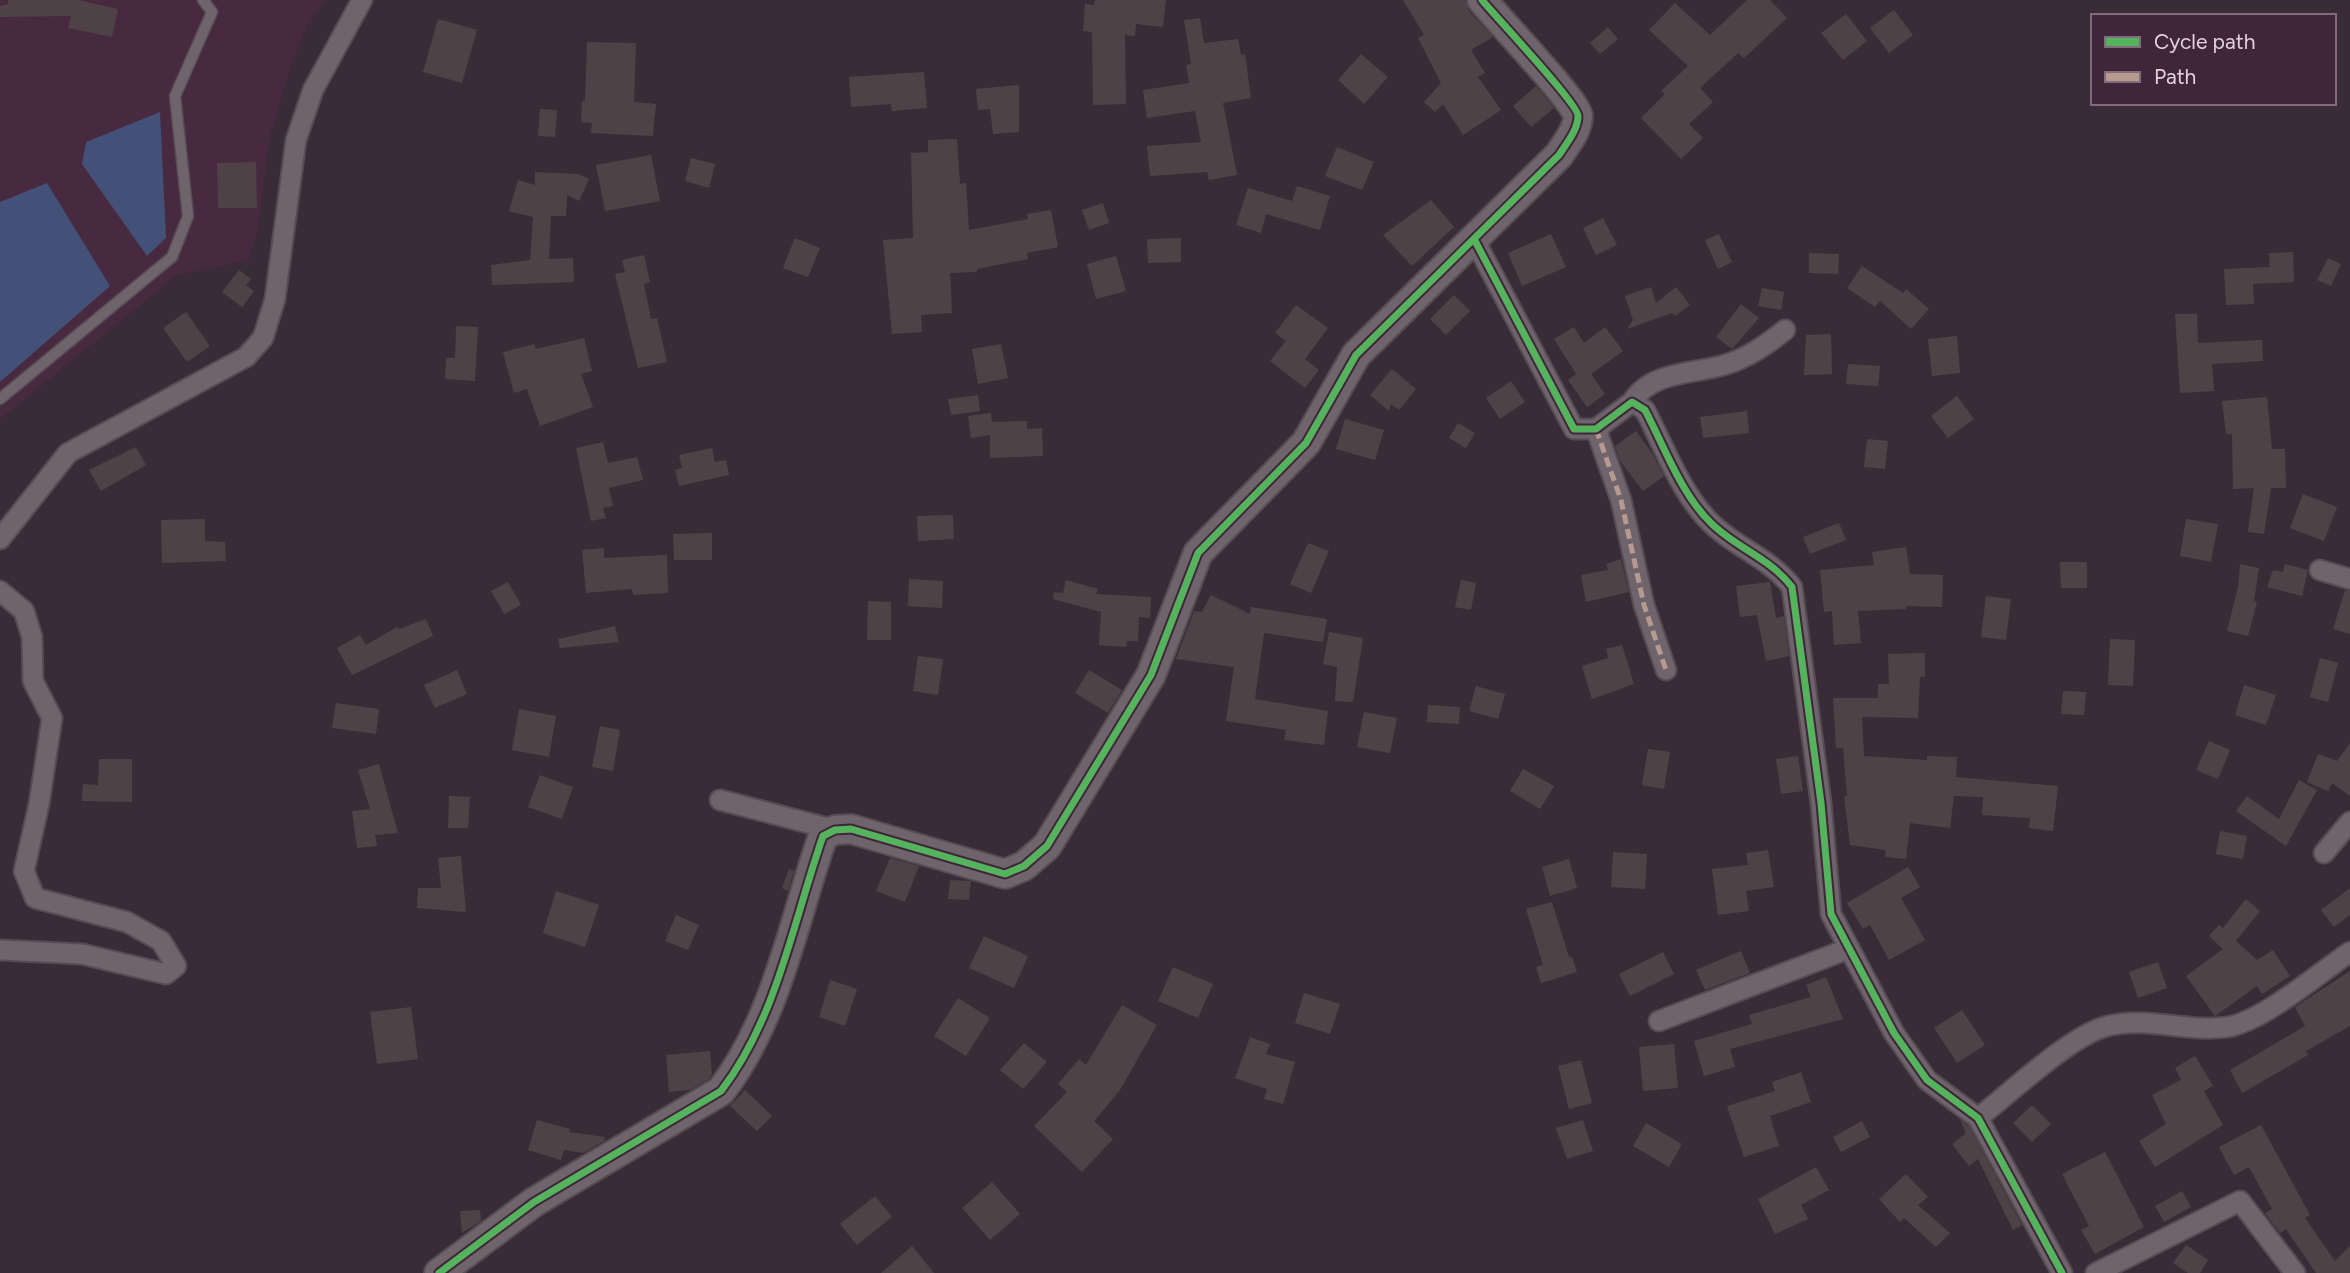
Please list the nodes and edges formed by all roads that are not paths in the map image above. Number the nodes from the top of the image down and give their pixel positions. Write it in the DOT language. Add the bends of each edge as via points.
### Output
graph roads {
  1 [pos="203,0"];
  2 [pos="362,0"];
  3 [pos="1482,0"];
  4 [pos="1474,239"];
  5 [pos="1785,330"];
  6 [pos="0,400"];
  7 [pos="1632,402"];
  8 [pos="1596,429"];
  9 [pos="0,539"];
  10 [pos="2320,570"];
  11 [pos="2350,579"];
  12 [pos="0,590"];
  13 [pos="1666,670"];
  14 [pos="720,800"];
  15 [pos="2350,822"];
  16 [pos="835,830"];
  17 [pos="2324,853"];
  18 [pos="1848,949"];
  19 [pos="0,950"];
  20 [pos="2350,952"];
  21 [pos="1659,1021"];
  22 [pos="1978,1118"];
  23 [pos="439,1273"];
  24 [pos="2062,1273"];
  25 [pos="2096,1273"];
  26 [pos="2295,1273"];
  1 -- 6 [label="lane" via="212,12 175,96 188,216 172,257"];
  2 -- 9 [label="street" via="313,90 296,140 275,299 264,338 246,358 68,453"];
  3 -- 4 [label="street" via="1574,103 1578,116 1559,155"];
  4 -- 8 [label="street" via="1574,429"];
  4 -- 16 [label="street" via="1356,355 1306,443 1198,553 1151,676 1047,846 1024,866 1006,874 851,829"];
  5 -- 7 [label="street" via="1760,350 1725,365 1666,377 1640,388"];
  7 -- 8 [label="street"];
  7 -- 18 [label="street" via="1645,410 1711,523 1780,572 1792,587 1831,914"];
  8 -- 13 [label="street" via="1621,500 1644,605"];
  10 -- 11 [label="street"];
  12 -- 19 [label="street" via="24,611 32,637 33,681 52,718 24,871 35,898 127,922 161,941 176,966 166,974 82,954"];
  14 -- 16 [label="street"];
  15 -- 17 [label="street"];
  16 -- 23 [label="street" via="823,836 763,1025 721,1091 534,1202"];
  18 -- 21 [label="street"];
  18 -- 22 [label="street" via="1894,1033 1927,1080"];
  20 -- 22 [label="street" via="2248,1023 2226,1028 2148,1023 2104,1027 2069,1047"];
  22 -- 24 [label="street"];
  25 -- 26 [label="street" via="2240,1201"];
}
